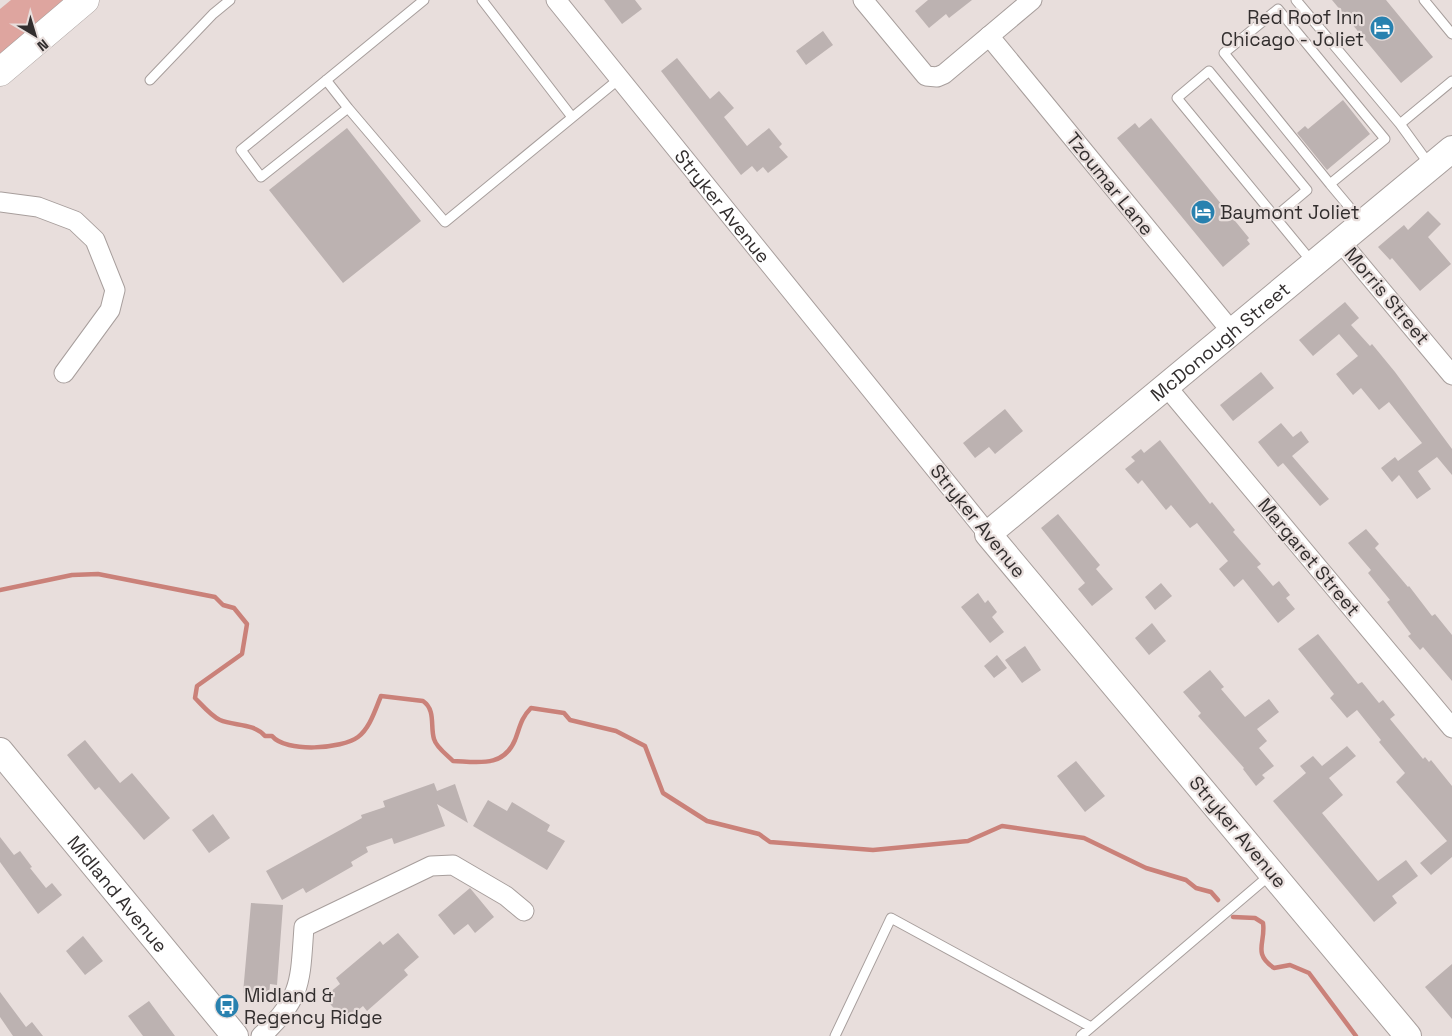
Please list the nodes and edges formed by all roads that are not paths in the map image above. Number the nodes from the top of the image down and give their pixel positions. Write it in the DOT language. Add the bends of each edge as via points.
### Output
graph roads {
  1 [pos="85,0"];
  2 [pos="230,0"];
  3 [pos="424,0"];
  4 [pos="482,0"];
  5 [pos="556,0"];
  6 [pos="863,0"];
  7 [pos="1032,0"];
  8 [pos="1296,0"];
  9 [pos="1424,0"];
  10 [pos="1452,34"];
  11 [pos="989,36"];
  12 [pos="0,72"];
  13 [pos="620,79"];
  14 [pos="150,80"];
  15 [pos="326,80"];
  16 [pos="1452,82"];
  17 [pos="348,108"];
  18 [pos="572,118"];
  19 [pos="1400,124"];
  20 [pos="1452,149"];
  21 [pos="1430,167"];
  22 [pos="1330,184"];
  23 [pos="0,202"];
  24 [pos="1275,217"];
  25 [pos="1362,223"];
  26 [pos="1340,241"];
  27 [pos="1314,264"];
  28 [pos="1232,332"];
  29 [pos="64,373"];
  30 [pos="1452,375"];
  31 [pos="1166,386"];
  32 [pos="988,534"];
  33 [pos="1452,728"];
  34 [pos="0,751"];
  35 [pos="1272,873"];
  36 [pos="524,911"];
  37 [pos="1091,1027"];
  38 [pos="235,1036"];
  39 [pos="261,1036"];
  40 [pos="835,1036"];
  41 [pos="1081,1036"];
  42 [pos="1408,1036"];
  1 -- 12 [label="highway"];
  2 -- 14 [label="lane"];
  3 -- 15 [label="lane"];
  4 -- 18 [label="lane"];
  5 -- 13 [label="street, Stryker Avenue"];
  6 -- 11 [label="street" via="926,76 944,74"];
  7 -- 11 [label="street"];
  8 -- 19 [label="lane"];
  9 -- 10 [label="lane"];
  11 -- 28 [label="street, Tzoumar Lane"];
  13 -- 18 [label="lane"];
  13 -- 32 [label="street, Stryker Avenue"];
  15 -- 17 [label="lane"];
  15 -- 17 [label="lane" via="241,150 261,177"];
  16 -- 19 [label="lane"];
  17 -- 18 [label="lane" via="445,222"];
  19 -- 21 [label="lane"];
  20 -- 21 [label="street, McDonough Street"];
  21 -- 25 [label="street, McDonough Street"];
  22 -- 22 [label="lane" via="1384,139 1278,9 1224,53"];
  22 -- 25 [label="lane"];
  23 -- 29 [label="street" via="38,207 75,221 95,240 115,290 110,310"];
  24 -- 24 [label="lane" via="1307,190 1209,71 1177,98"];
  24 -- 27 [label="lane"];
  25 -- 26 [label="street, McDonough Street"];
  26 -- 27 [label="street, McDonough Street"];
  26 -- 30 [label="street, Morris Street"];
  27 -- 28 [label="street, McDonough Street"];
  28 -- 31 [label="street, McDonough Street"];
  31 -- 32 [label="street, McDonough Street"];
  31 -- 33 [label="street, Margaret Street"];
  32 -- 35 [label="street, Stryker Avenue"];
  34 -- 38 [label="street, Midland Avenue"];
  35 -- 37 [label="lane"];
  35 -- 42 [label="street, Stryker Avenue"];
  36 -- 39 [label="street" via="506,896 453,865 431,866 359,900 304,927 296,994 276,1022"];
  37 -- 40 [label="lane" via="891,918"];
  37 -- 41 [label="lane"];
}
